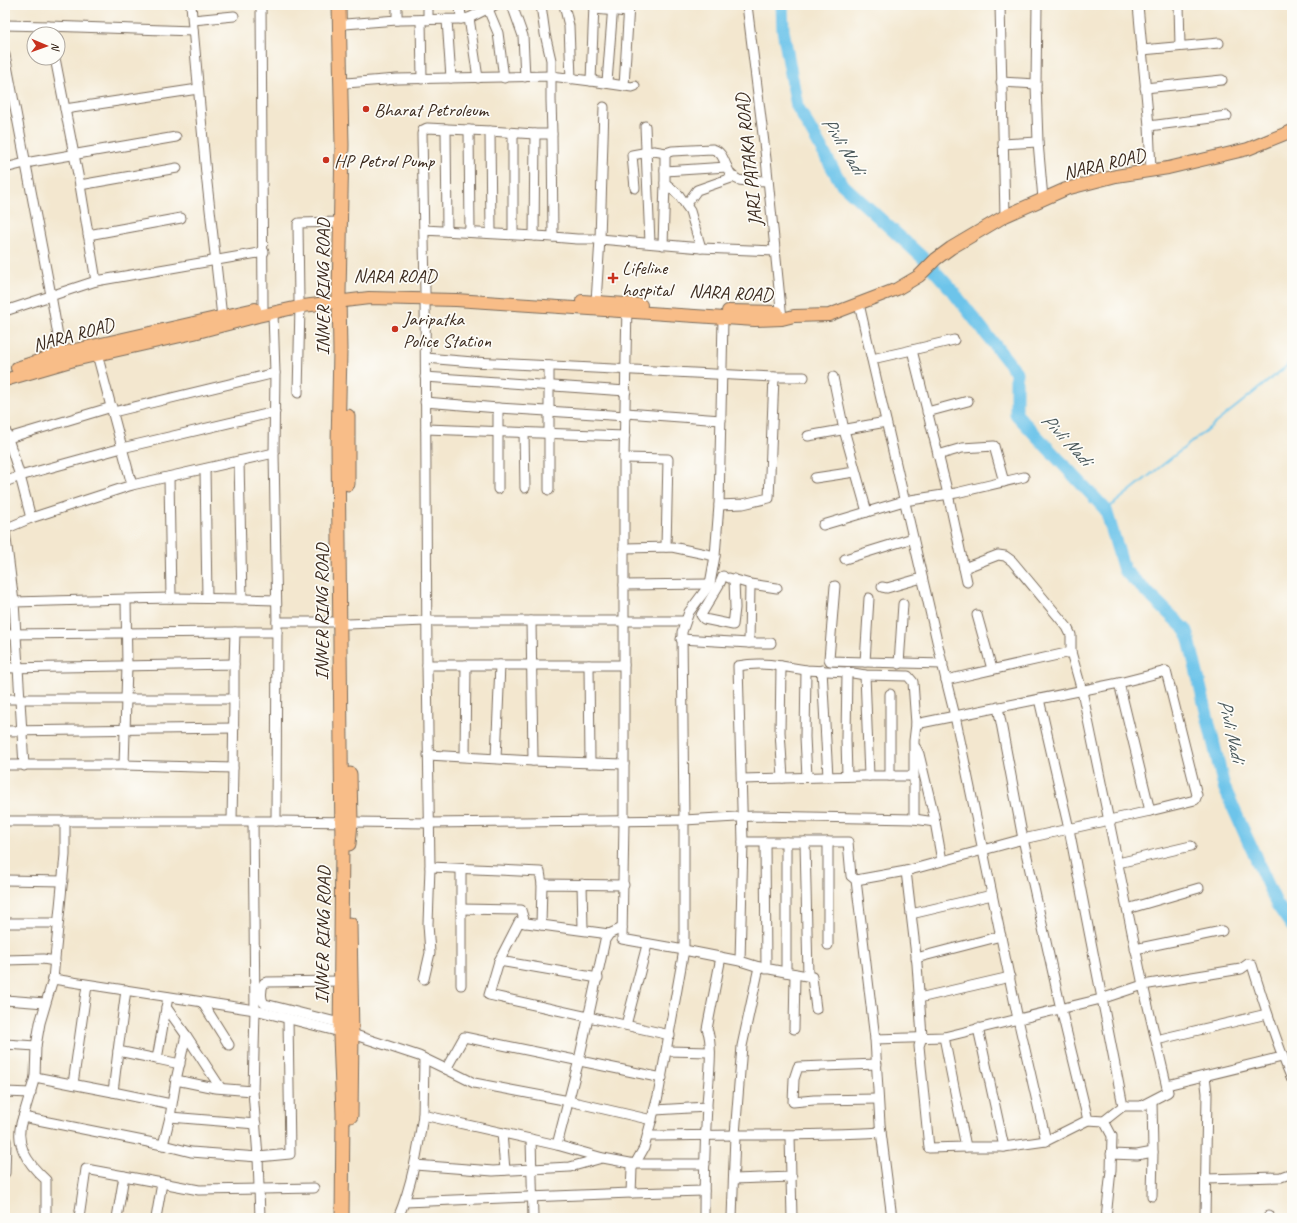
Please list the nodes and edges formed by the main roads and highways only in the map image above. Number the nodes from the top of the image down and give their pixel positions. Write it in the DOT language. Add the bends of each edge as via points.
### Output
graph roads {
  1 [pos="339,5"];
  2 [pos="345,5"];
  3 [pos="1292,131"];
  4 [pos="425,296"];
  5 [pos="344,297"];
  6 [pos="627,308"];
  7 [pos="268,310"];
  8 [pos="786,316"];
  9 [pos="5,372"];
  10 [pos="5,380"];
  11 [pos="346,822"];
  12 [pos="344,1030"];
  13 [pos="342,1218"];
  14 [pos="350,1218"];
  1 -- 5 [label="highway, INNER RING ROAD"];
  2 -- 5 [label="highway, INNER RING ROAD" via="348,130"];
  3 -- 8 [label="main road, NARA ROAD" via="1248,149 1066,188 1005,216 951,248 919,276 897,290 829,315"];
  4 -- 5 [label="main road, NARA ROAD" via="362,292"];
  4 -- 6 [label="main road, NARA ROAD"];
  4 -- 6 [label="main road, NARA ROAD" via="596,302"];
  5 -- 7 [label="main road, NARA ROAD"];
  5 -- 11 [label="highway, INNER RING ROAD" via="338,444 344,623"];
  6 -- 8 [label="main road, NARA ROAD"];
  6 -- 8 [label="main road, NARA ROAD" via="723,319 755,320"];
  7 -- 9 [label="main road, NARA ROAD" via="222,317 60,353"];
  7 -- 10 [label="main road, NARA ROAD" via="194,334 97,354"];
  11 -- 12 [label="highway, INNER RING ROAD" via="349,852"];
  11 -- 12 [label="highway, INNER RING ROAD" via="340,981"];
  12 -- 13 [label="highway, INNER RING ROAD"];
  12 -- 14 [label="highway, INNER RING ROAD"];
}
